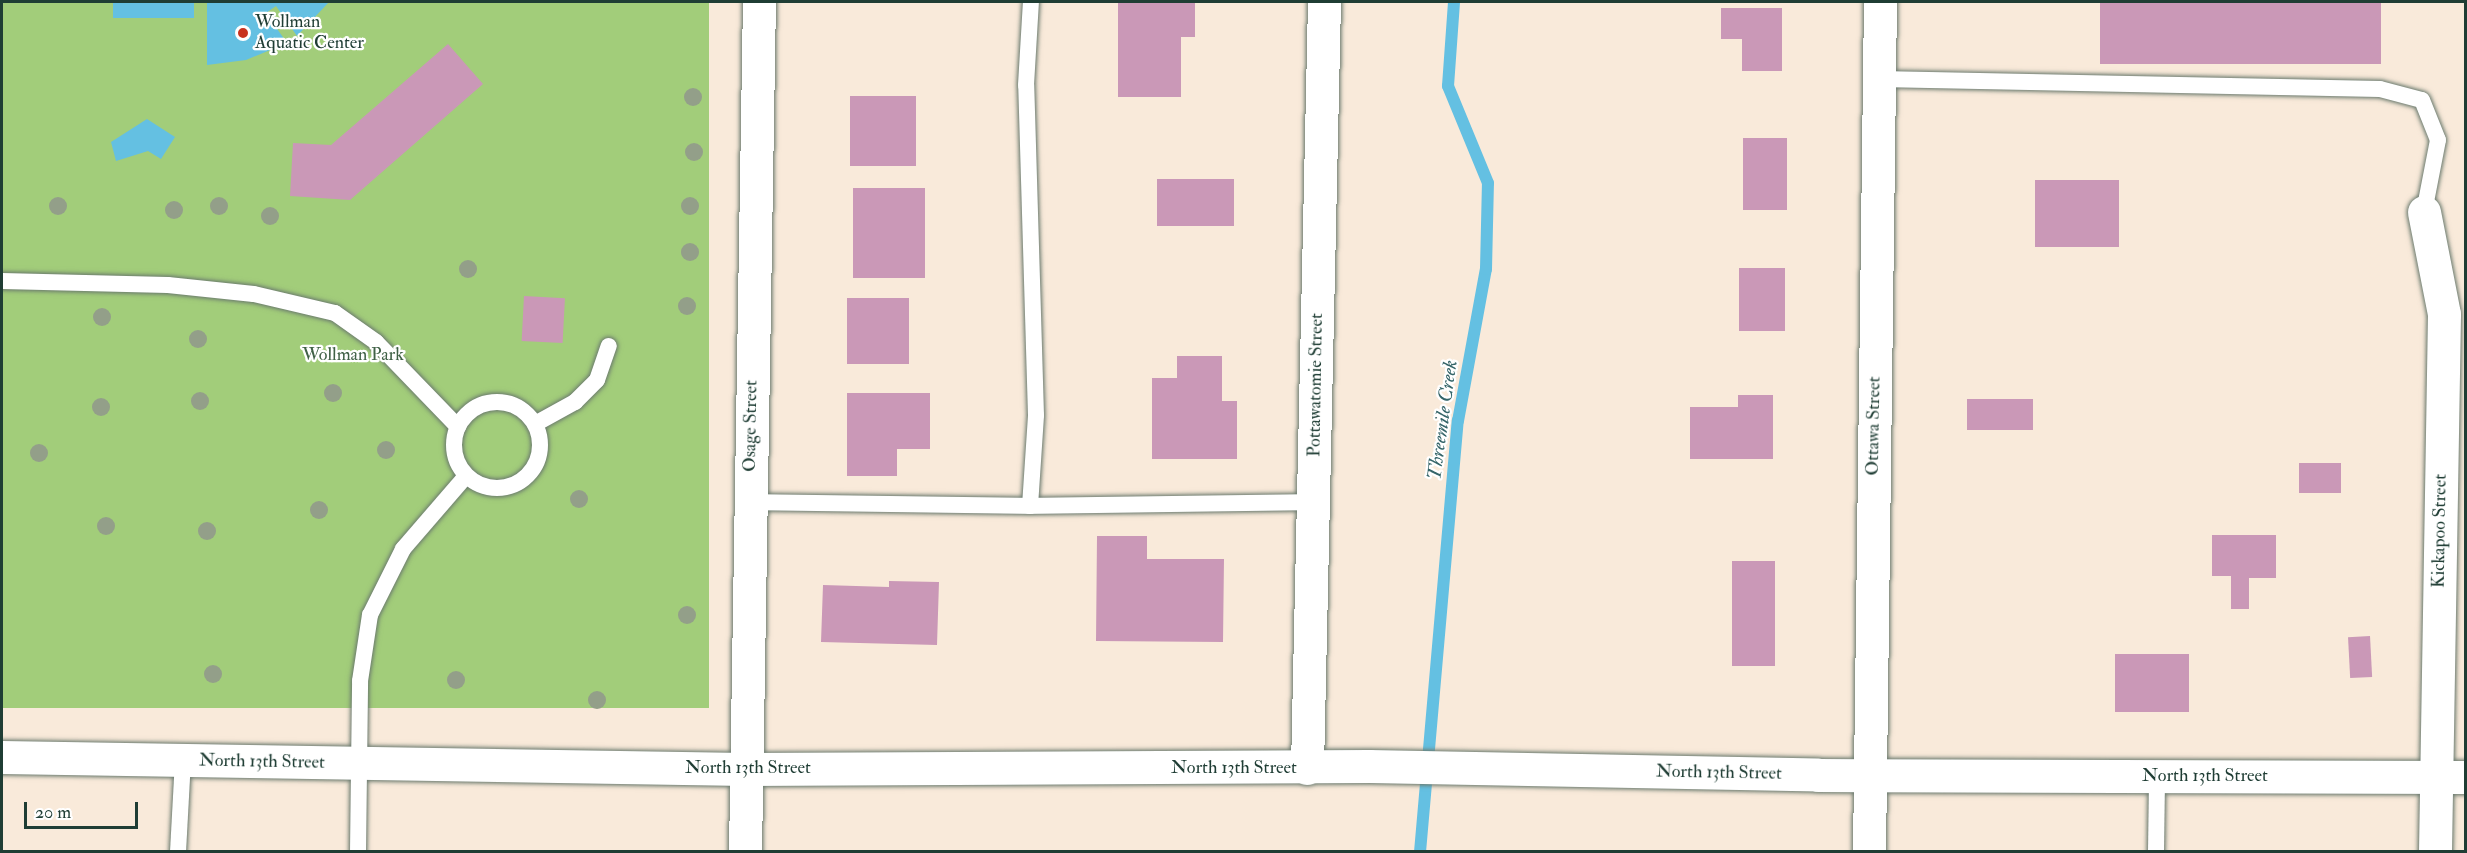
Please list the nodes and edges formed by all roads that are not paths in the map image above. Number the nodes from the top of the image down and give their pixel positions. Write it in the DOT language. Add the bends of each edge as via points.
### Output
graph roads {
  1 [pos="759,2"];
  2 [pos="1030,2"];
  3 [pos="1324,2"];
  4 [pos="1880,2"];
  5 [pos="1879,79"];
  6 [pos="2424,212"];
  7 [pos="2,281"];
  8 [pos="609,346"];
  9 [pos="535,424"];
  10 [pos="458,427"];
  11 [pos="466,476"];
  12 [pos="750,502"];
  13 [pos="1313,502"];
  14 [pos="1030,506"];
  15 [pos="2,757"];
  16 [pos="183,761"];
  17 [pos="360,763"];
  18 [pos="1307,768"];
  19 [pos="745,769"];
  20 [pos="1869,775"];
  21 [pos="2157,776"];
  22 [pos="2451,777"];
  23 [pos="178,852"];
  24 [pos="358,852"];
  25 [pos="745,852"];
  26 [pos="1869,852"];
  27 [pos="2157,852"];
  28 [pos="2435,852"];
  1 -- 12 [label="street, Osage Street"];
  2 -- 14 [label="lane" via="1026,85 1036,415"];
  3 -- 13 [label="street, Pottawatomie Street"];
  4 -- 5 [label="street, Ottawa Street"];
  5 -- 6 [label="lane" via="2380,89 2422,100 2438,140"];
  5 -- 20 [label="street, Ottawa Street"];
  6 -- 22 [label="street, Kickapoo Street" via="2444,314"];
  7 -- 10 [label="lane" via="168,285 254,294 334,313 375,342"];
  8 -- 9 [label="lane" via="597,380 575,402"];
  9 -- 10 [label="lane" via="514,405 500,402 473,409"];
  9 -- 11 [label="lane" via="541,452 527,477 501,489"];
  10 -- 11 [label="lane" via="455,453"];
  11 -- 17 [label="lane" via="403,549 370,615 360,681"];
  12 -- 14 [label="lane"];
  12 -- 19 [label="street, Osage Street"];
  13 -- 14 [label="lane"];
  13 -- 18 [label="street, Pottawatomie Street"];
  15 -- 16 [label="street, North 13th Street"];
  16 -- 17 [label="street, North 13th Street"];
  16 -- 23 [label="lane"];
  17 -- 19 [label="street, North 13th Street"];
  17 -- 24 [label="lane"];
  18 -- 19 [label="street, North 13th Street"];
  18 -- 20 [label="street, North 13th Street"];
  19 -- 25 [label="street, Osage Street"];
  20 -- 21 [label="street, North 13th Street"];
  20 -- 26 [label="street, Ottawa Street"];
  21 -- 22 [label="street, North 13th Street"];
  21 -- 27 [label="lane"];
  22 -- 28 [label="street, Kickapoo Street"];
}
